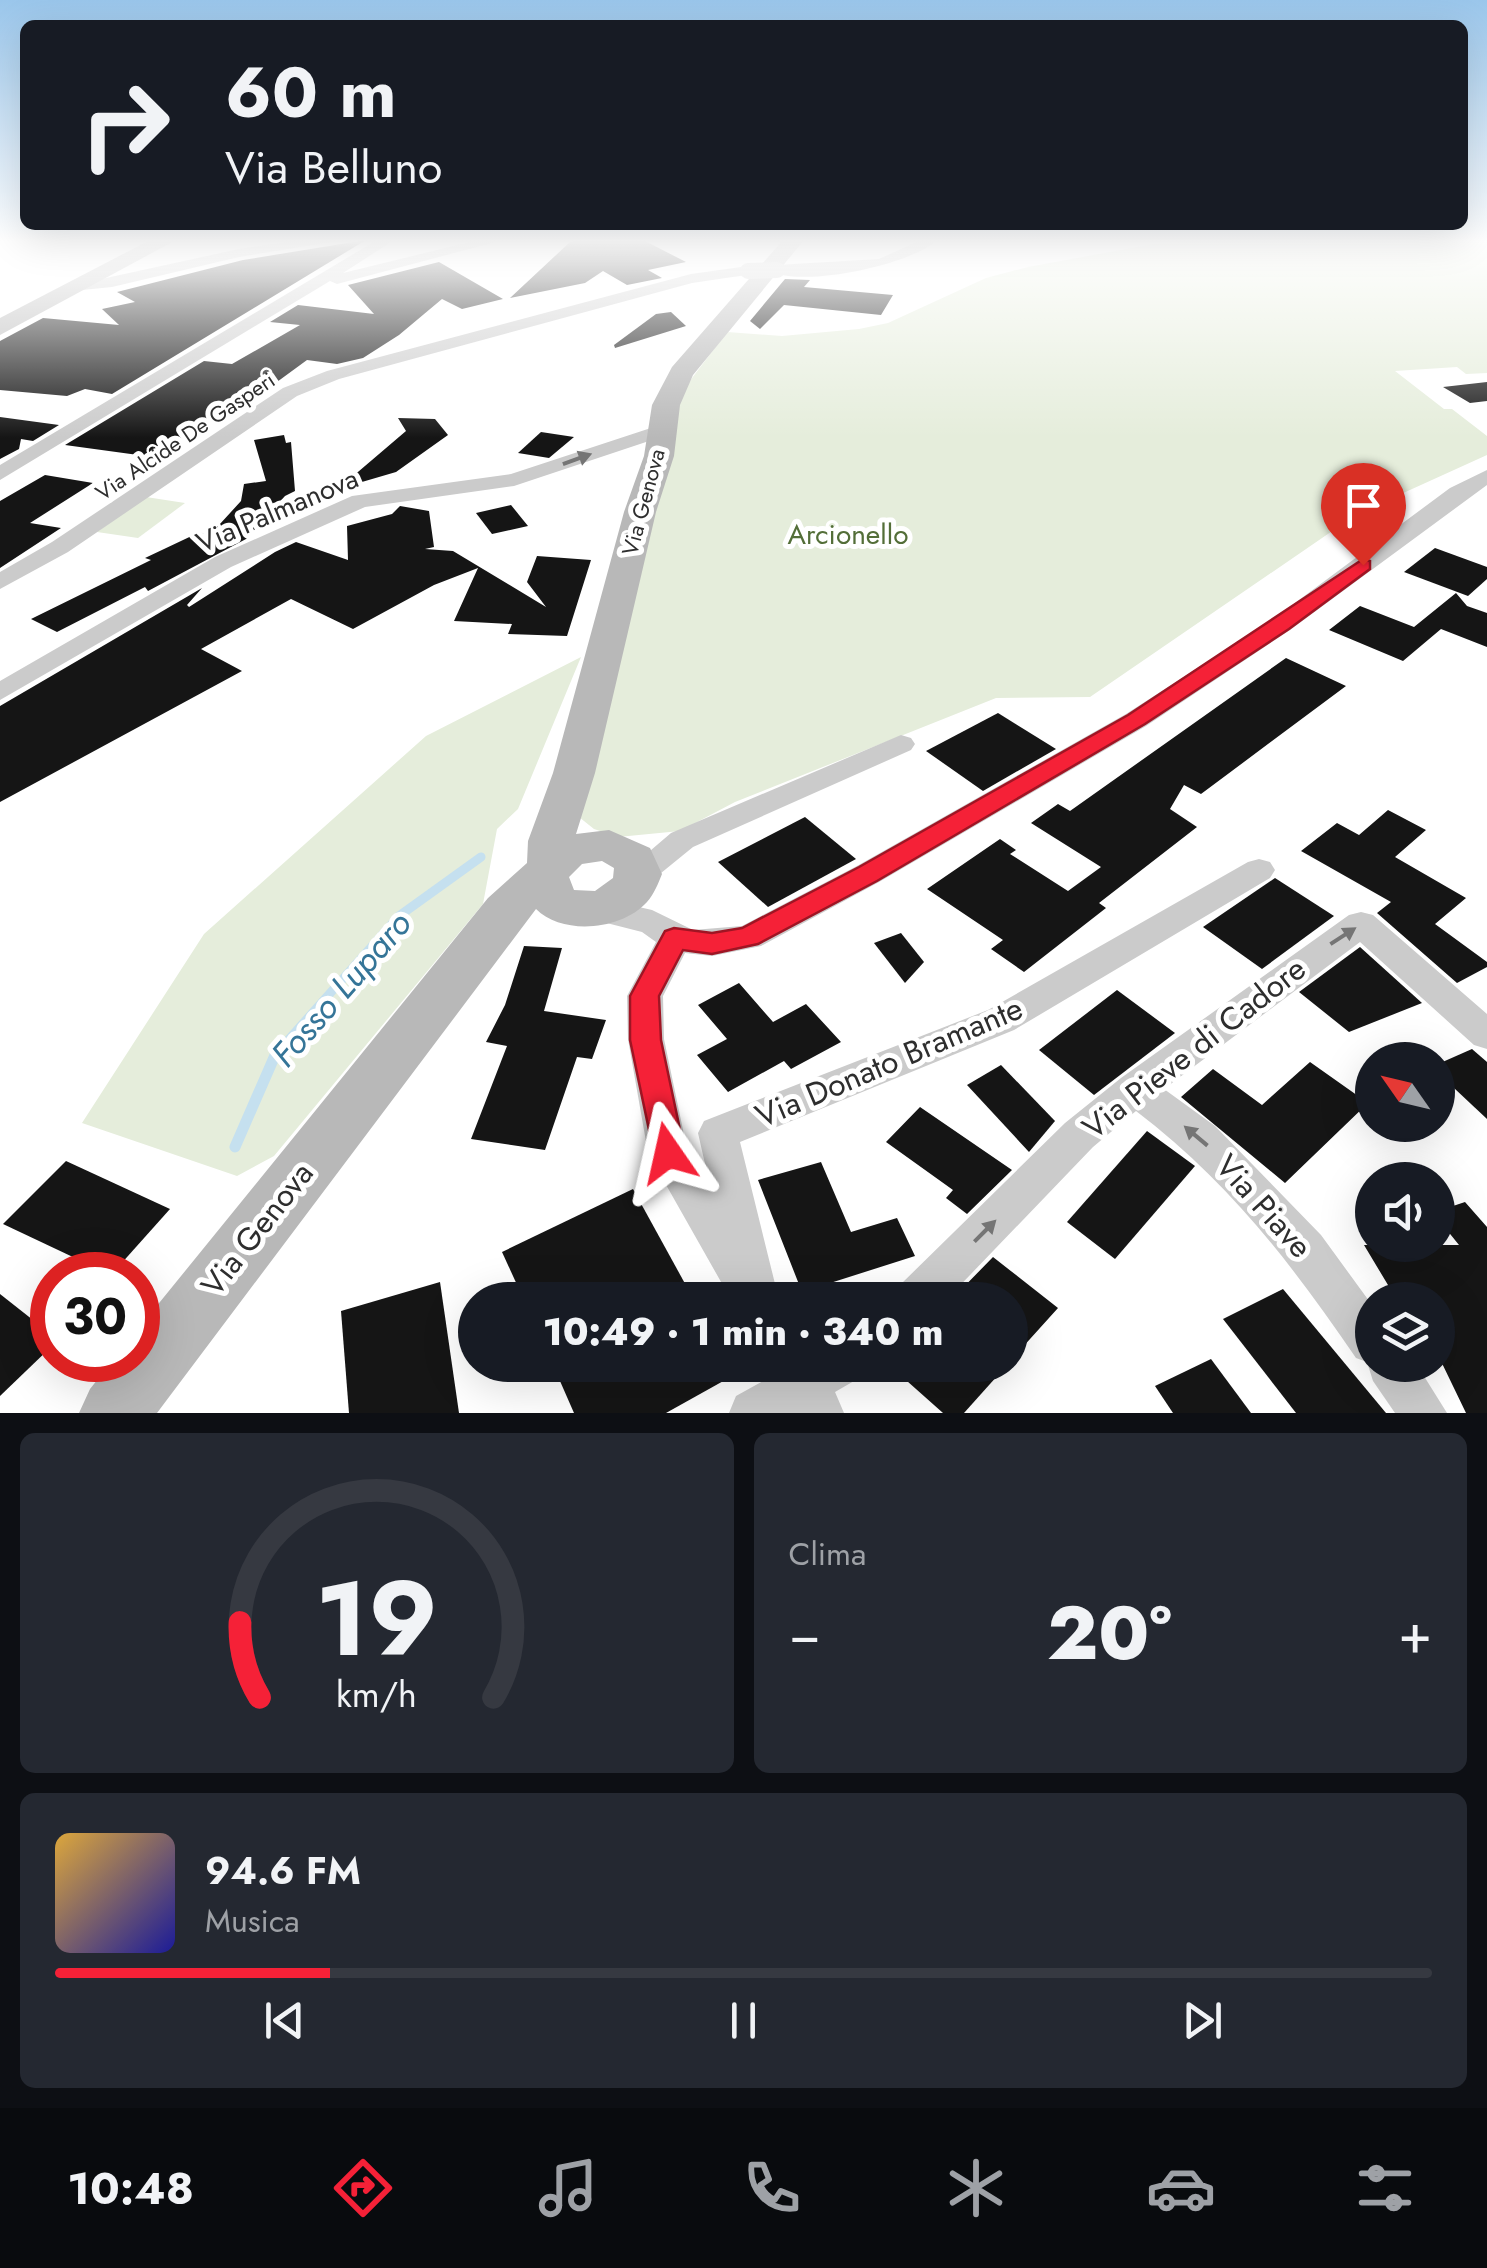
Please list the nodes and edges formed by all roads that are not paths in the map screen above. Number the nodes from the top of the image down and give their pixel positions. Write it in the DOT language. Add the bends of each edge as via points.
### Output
graph roads {
  1 [pos="42,306"];
  2 [pos="278,306"];
  3 [pos="593,306"];
  4 [pos="738,306"];
  5 [pos="0,328"];
  6 [pos="660,431"];
  7 [pos="1,472"];
  8 [pos="1487,476"];
  9 [pos="0,582"];
  10 [pos="0,692"];
  11 [pos="902,744"];
  12 [pos="564,803"];
  13 [pos="1259,870"];
  14 [pos="634,884"];
  15 [pos="561,887"];
  16 [pos="1487,1035"];
  17 [pos="1135,1090"];
  18 [pos="745,1282"];
  19 [pos="752,1282"];
  20 [pos="934,1282"];
  21 [pos="1355,1318"];
  22 [pos="812,1382"];
  23 [pos="1401,1382"];
  24 [pos="114,1413"];
  25 [pos="753,1413"];
  26 [pos="1423,1413"];
  1 -- 5 [label="main road"];
  2 -- 7 [label="street"];
  3 -- 9 [label="street, Via Alcide De Gasperi, bridge" via="290,392"];
  4 -- 6 [label="main road, Via Genova" via="681,373"];
  10 -- 6 [label="street, Via Palmanova, one-way" via="223,562 360,502 514,480"];
  6 -- 12 [label="main road, Via Genova" via="659,456"];
  8 -- 14 [label="street" via="1282,625 1136,720 748,937 712,943"];
  11 -- 14 [label="street" via="682,840"];
  12 -- 14 [label="main road"];
  12 -- 15 [label="main road, Via Genova" via="551,841"];
  13 -- 19 [label="street, Via Donato Bramante" via="1001,1020 718,1134"];
  14 -- 15 [label="main road" via="622,900"];
  14 -- 15 [label="main road" via="568,850"];
  14 -- 18 [label="street" via="646,1040 668,1153"];
  15 -- 24 [label="main road, Via Genova" via="474,949"];
  17 -- 16 [label="street, Via Pieve di Cadore, one-way" via="1361,924"];
  20 -- 17 [label="street, Via Pieve di Cadore, one-way" via="1080,1135"];
  21 -- 17 [label="street, Via Piave, one-way" via="1306,1249 1201,1138"];
  22 -- 25 [label="street"];
  23 -- 26 [label="street"];
}
